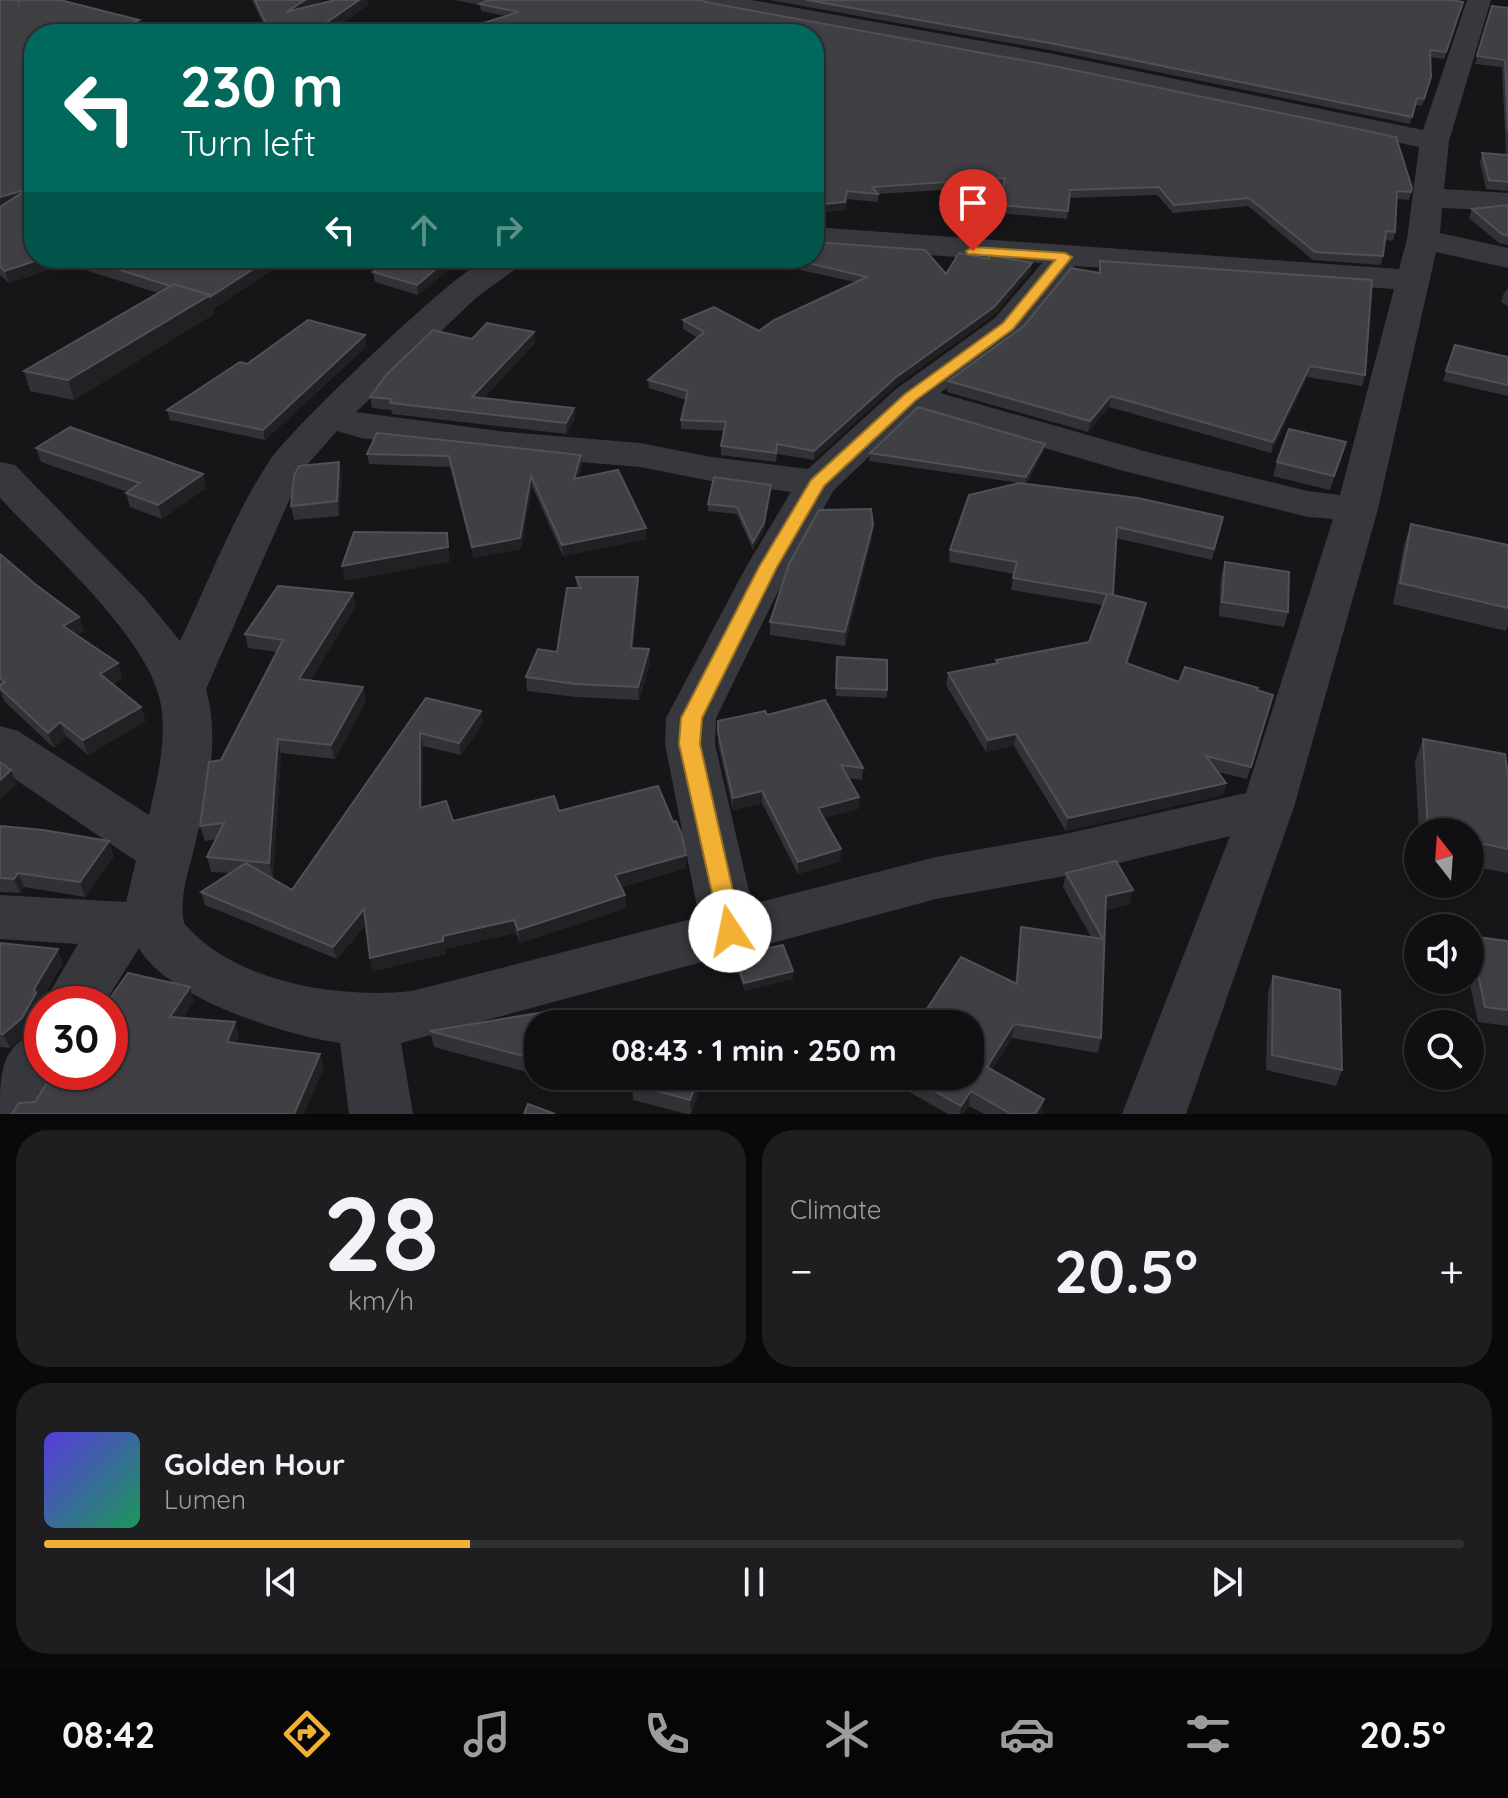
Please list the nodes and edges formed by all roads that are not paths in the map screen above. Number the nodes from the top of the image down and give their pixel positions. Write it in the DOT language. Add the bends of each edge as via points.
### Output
graph roads {
  1 [pos="711,0"];
  2 [pos="1479,0"];
  3 [pos="1434,141"];
  4 [pos="1508,202"];
  5 [pos="824,238"];
  6 [pos="1422,239"];
  7 [pos="1065,257"];
  8 [pos="1508,258"];
  9 [pos="495,268"];
  10 [pos="910,397"];
  11 [pos="329,416"];
  12 [pos="0,474"];
  13 [pos="817,483"];
  14 [pos="1357,509"];
  15 [pos="182,688"];
  16 [pos="0,744"];
  17 [pos="1268,807"];
  18 [pos="166,853"];
  19 [pos="0,917"];
  20 [pos="138,926"];
  21 [pos="730,931"];
  22 [pos="88,986"];
  23 [pos="367,1022"];
  24 [pos="24,1083"];
  25 [pos="4,1114"];
  26 [pos="381,1114"];
  27 [pos="1154,1114"];
  1 -- 3 [label="street" via="1054,62"];
  2 -- 3 [label="street"];
  3 -- 6 [label="street"];
  4 -- 6 [label="street"];
  5 -- 7 [label="street"];
  6 -- 7 [label="street"];
  6 -- 8 [label="street"];
  6 -- 14 [label="street"];
  7 -- 10 [label="street" via="1008,326"];
  9 -- 11 [label="street"];
  10 -- 13 [label="street"];
  10 -- 14 [label="street" via="1185,474 1308,504"];
  11 -- 13 [label="street" via="361,426 640,455"];
  11 -- 15 [label="street" via="274,487"];
  12 -- 15 [label="street" via="132,611"];
  13 -- 21 [label="street" via="691,718 690,744"];
  14 -- 17 [label="street"];
  15 -- 18 [label="street" via="185,762"];
  16 -- 18 [label="street"];
  17 -- 21 [label="street" via="1065,855 936,878"];
  17 -- 27 [label="street"];
  18 -- 20 [label="street"];
  19 -- 20 [label="street"];
  20 -- 22 [label="street"];
  20 -- 23 [label="street" via="219,982 318,1017"];
  21 -- 23 [label="street" via="412,1016"];
  23 -- 26 [label="street"];
  24 -- 25 [label="street"];
}
